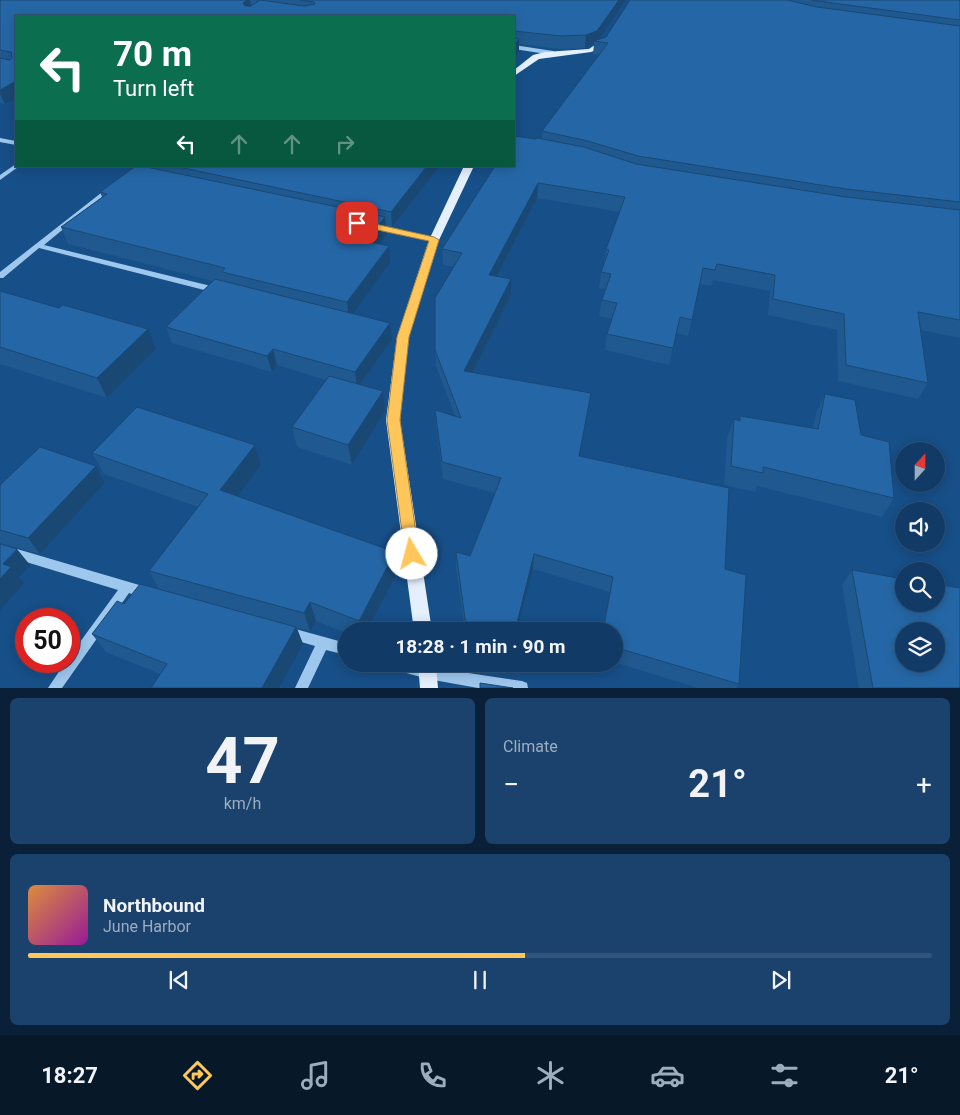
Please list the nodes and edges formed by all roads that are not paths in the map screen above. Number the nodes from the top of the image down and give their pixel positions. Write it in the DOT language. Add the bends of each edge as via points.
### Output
graph roads {
  1 [pos="607,37"];
  2 [pos="515,47"];
  3 [pos="553,53"];
  4 [pos="515,73"];
  5 [pos="0,140"];
  6 [pos="15,144"];
  7 [pos="15,167"];
  8 [pos="469,167"];
  9 [pos="0,178"];
  10 [pos="119,180"];
  11 [pos="367,225"];
  12 [pos="434,240"];
  13 [pos="39,246"];
  14 [pos="0,276"];
  15 [pos="221,291"];
  16 [pos="0,549"];
  17 [pos="126,588"];
  18 [pos="154,596"];
  19 [pos="422,622"];
  20 [pos="276,630"];
  21 [pos="323,643"];
  22 [pos="338,647"];
  23 [pos="428,675"];
  24 [pos="54,688"];
  25 [pos="301,688"];
  26 [pos="522,688"];
  1 -- 3 [label="main road" via="600,47 586,52"];
  2 -- 3 [label="street"];
  3 -- 4 [label="main road" via="535,58"];
  5 -- 6 [label="street"];
  7 -- 9 [label="street"];
  8 -- 12 [label="main road"];
  10 -- 13 [label="street"];
  11 -- 12 [label="street"];
  12 -- 19 [label="main road" via="398,335 393,420"];
  13 -- 14 [label="street"];
  13 -- 15 [label="street"];
  16 -- 17 [label="street"];
  17 -- 18 [label="street"];
  17 -- 24 [label="street"];
  20 -- 21 [label="street"];
  21 -- 22 [label="street"];
  21 -- 25 [label="street"];
  23 -- 26 [label="street"];
}
